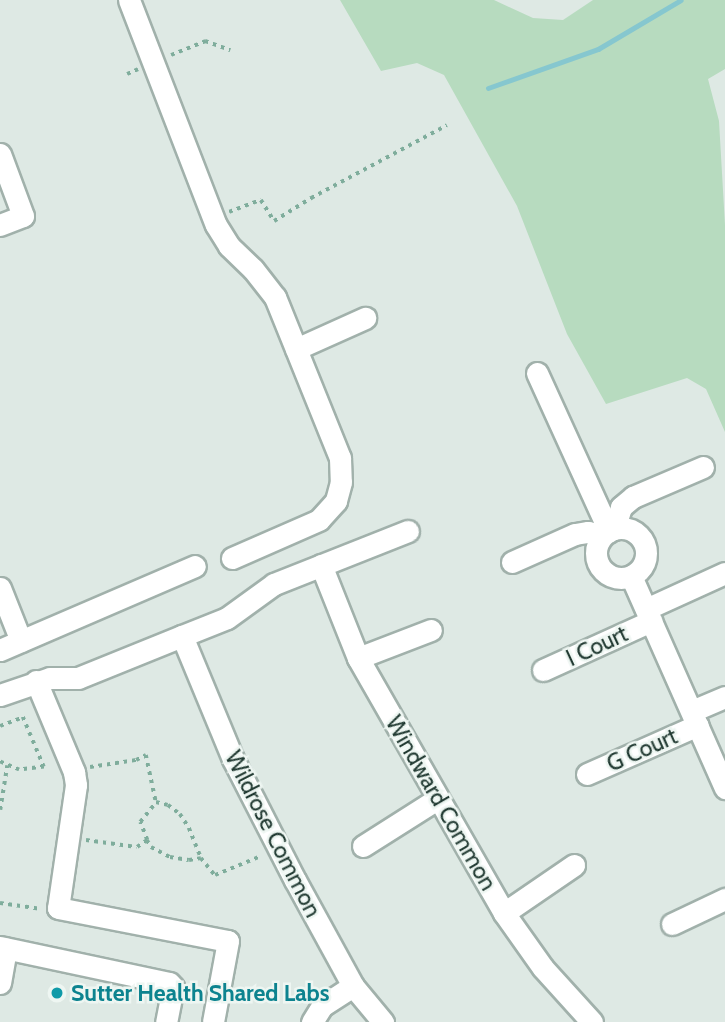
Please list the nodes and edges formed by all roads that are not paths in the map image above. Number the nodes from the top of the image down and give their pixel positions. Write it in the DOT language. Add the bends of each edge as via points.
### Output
graph roads {
  1 [pos="129,0"];
  2 [pos="2,165"];
  3 [pos="0,225"];
  4 [pos="365,318"];
  5 [pos="296,349"];
  6 [pos="537,373"];
  7 [pos="704,467"];
  8 [pos="408,531"];
  9 [pos="609,532"];
  10 [pos="232,558"];
  11 [pos="512,562"];
  12 [pos="321,565"];
  13 [pos="195,566"];
  14 [pos="725,573"];
  15 [pos="631,576"];
  16 [pos="0,589"];
  17 [pos="649,615"];
  18 [pos="431,629"];
  19 [pos="182,636"];
  20 [pos="21,641"];
  21 [pos="0,650"];
  22 [pos="358,658"];
  23 [pos="543,670"];
  24 [pos="36,681"];
  25 [pos="0,695"];
  26 [pos="725,697"];
  27 [pos="695,718"];
  28 [pos="587,774"];
  29 [pos="725,788"];
  30 [pos="437,799"];
  31 [pos="363,846"];
  32 [pos="574,865"];
  33 [pos="725,899"];
  34 [pos="504,913"];
  35 [pos="672,924"];
  36 [pos="3,948"];
  37 [pos="0,983"];
  38 [pos="352,986"];
  39 [pos="166,1022"];
  40 [pos="213,1022"];
  41 [pos="312,1022"];
  42 [pos="383,1022"];
  43 [pos="592,1022"];
  1 -- 5 [label="street" via="214,219 229,246 275,297"];
  2 -- 3 [label="street" via="23,215"];
  4 -- 5 [label="street"];
  5 -- 10 [label="street" via="340,458 341,482 335,501 319,520"];
  6 -- 9 [label="street"];
  7 -- 9 [label="street" via="633,497 621,508"];
  8 -- 12 [label="street"];
  9 -- 11 [label="street" via="575,534"];
  9 -- 15 [label="street" via="596,553 604,571 622,578"];
  9 -- 15 [label="street" via="630,529 644,542 645,562"];
  12 -- 19 [label="street" via="274,584 227,618"];
  12 -- 22 [label="street, Windward Common"];
  13 -- 20 [label="street"];
  14 -- 17 [label="street, I Court"];
  15 -- 17 [label="street"];
  16 -- 20 [label="street"];
  17 -- 23 [label="street, I Court"];
  17 -- 27 [label="street"];
  18 -- 22 [label="street"];
  19 -- 24 [label="street" via="78,678"];
  19 -- 38 [label="street, Wildrose Common" via="233,759"];
  20 -- 21 [label="street"];
  22 -- 30 [label="street, Windward Common"];
  24 -- 25 [label="street"];
  24 -- 40 [label="street" via="76,785 58,908 228,942"];
  26 -- 27 [label="street, G Court"];
  27 -- 28 [label="street, G Court"];
  27 -- 29 [label="street"];
  30 -- 31 [label="street"];
  30 -- 34 [label="street, Windward Common"];
  32 -- 34 [label="street"];
  33 -- 35 [label="street"];
  34 -- 43 [label="street, Windward Common" via="543,968"];
  36 -- 37 [label="street"];
  36 -- 39 [label="street" via="169,983 173,987"];
  38 -- 41 [label="street" via="322,1006"];
  38 -- 42 [label="street, Wildrose Common"];
}
